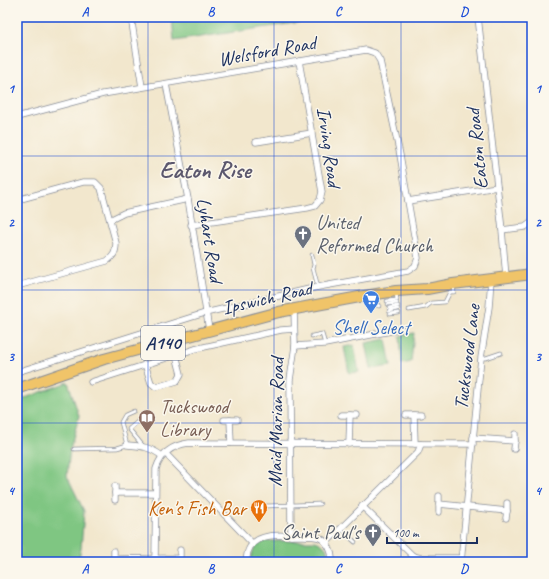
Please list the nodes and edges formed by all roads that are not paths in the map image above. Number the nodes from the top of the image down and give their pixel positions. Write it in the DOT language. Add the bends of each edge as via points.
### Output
graph roads {
  1 [pos="131,17"];
  2 [pos="478,17"];
  3 [pos="299,61"];
  4 [pos="166,84"];
  5 [pos="142,88"];
  6 [pos="17,116"];
  7 [pos="312,133"];
  8 [pos="256,142"];
  9 [pos="497,187"];
  10 [pos="188,199"];
  11 [pos="17,200"];
  12 [pos="408,200"];
  13 [pos="110,220"];
  14 [pos="532,222"];
  15 [pos="192,225"];
  16 [pos="502,230"];
  17 [pos="312,255"];
  18 [pos="397,273"];
  19 [pos="532,274"];
  20 [pos="506,277"];
  21 [pos="491,279"];
  22 [pos="453,284"];
  23 [pos="17,286"];
  24 [pos="318,287"];
  25 [pos="396,291"];
  26 [pos="389,308"];
  27 [pos="294,309"];
  28 [pos="409,310"];
  29 [pos="205,313"];
  30 [pos="398,328"];
  31 [pos="294,329"];
  32 [pos="209,330"];
  33 [pos="312,336"];
  34 [pos="325,344"];
  35 [pos="294,346"];
  36 [pos="501,353"];
  37 [pos="176,355"];
  38 [pos="481,358"];
  39 [pos="145,364"];
  40 [pos="17,372"];
  41 [pos="91,382"];
  42 [pos="17,389"];
  43 [pos="134,411"];
  44 [pos="341,415"];
  45 [pos="350,415"];
  46 [pos="357,415"];
  47 [pos="406,415"];
  48 [pos="414,415"];
  49 [pos="422,415"];
  50 [pos="141,419"];
  51 [pos="237,420"];
  52 [pos="140,434"];
  53 [pos="515,434"];
  54 [pos="136,438"];
  55 [pos="473,441"];
  56 [pos="515,441"];
  57 [pos="231,443"];
  58 [pos="291,444"];
  59 [pos="350,444"];
  60 [pos="418,444"];
  61 [pos="127,445"];
  62 [pos="143,446"];
  63 [pos="74,449"];
  64 [pos="514,449"];
  65 [pos="164,455"];
  66 [pos="115,486"];
  67 [pos="155,492"];
  68 [pos="115,493"];
  69 [pos="439,496"];
  70 [pos="115,500"];
  71 [pos="291,504"];
  72 [pos="320,504"];
  73 [pos="439,504"];
  74 [pos="507,504"];
  75 [pos="266,506"];
  76 [pos="362,506"];
  77 [pos="466,507"];
  78 [pos="507,511"];
  79 [pos="438,512"];
  80 [pos="506,518"];
  81 [pos="340,528"];
  82 [pos="291,536"];
  83 [pos="355,542"];
  84 [pos="252,543"];
  85 [pos="326,543"];
  86 [pos="180,550"];
  87 [pos="114,551"];
  88 [pos="414,556"];
  89 [pos="114,560"];
  90 [pos="155,560"];
  91 [pos="180,560"];
  92 [pos="461,560"];
  93 [pos="247,562"];
  94 [pos="332,562"];
  95 [pos="410,562"];
  1 -- 5 [label="street"];
  2 -- 9 [label="street, Eaton Road"];
  3 -- 4 [label="street, Welsford Road"];
  3 -- 7 [label="street, Irving Road"];
  3 -- 12 [label="street, Welsford Road" via="366,50 375,53 380,61"];
  4 -- 5 [label="street, Welsford Road"];
  4 -- 10 [label="street, Lyhart Road"];
  5 -- 6 [label="street, Welsford Road" via="103,94"];
  7 -- 8 [label="street"];
  7 -- 15 [label="street, Irving Road" via="322,192 315,206"];
  9 -- 12 [label="street"];
  9 -- 16 [label="street, Eaton Road"];
  10 -- 13 [label="street" via="124,212"];
  10 -- 15 [label="street, Lyhart Road"];
  11 -- 13 [label="street" via="84,182 94,182 101,188"];
  12 -- 18 [label="street, Welsford Road" via="417,260 413,268"];
  13 -- 23 [label="street" via="116,243 113,257 107,261"];
  14 -- 16 [label="street" via="525,227"];
  15 -- 29 [label="street, Lyhart Road"];
  16 -- 20 [label="street, Eaton Road"];
  17 -- 24 [label="lane"];
  18 -- 24 [label="street, Ipswich Road"];
  19 -- 20 [label="highway, Ipswich Road / A140"];
  20 -- 21 [label="highway, Ipswich Road / A140"];
  21 -- 22 [label="highway, Ipswich Road / A140"];
  21 -- 38 [label="street, Tuckswood Lane"];
  22 -- 25 [label="highway, Ipswich Road / A140"];
  22 -- 28 [label="lane" via="454,292 450,292 445,302 431,303 426,307"];
  24 -- 29 [label="street, Ipswich Road"];
  25 -- 26 [label="lane" via="397,300"];
  25 -- 27 [label="highway, Ipswich Road / A140" via="374,303"];
  26 -- 26 [label="lane" via="398,308"];
  27 -- 31 [label="street, Maid Marian Road"];
  27 -- 32 [label="highway, Ipswich Road / A140"];
  29 -- 32 [label="street, Lyhart Road"];
  29 -- 40 [label="street, Ipswich Road"];
  30 -- 34 [label="street"];
  31 -- 35 [label="street, Maid Marian Road"];
  31 -- 37 [label="street, Ipswich Road"];
  32 -- 42 [label="highway, Ipswich Road / A140" via="104,360"];
  33 -- 34 [label="lane" via="322,334"];
  34 -- 35 [label="street"];
  35 -- 58 [label="street, Maid Marian Road" via="290,380"];
  36 -- 38 [label="lane"];
  37 -- 39 [label="street, Ipswich Road"];
  37 -- 39 [label="street" via="182,374 177,381 153,386"];
  38 -- 55 [label="street, Tuckswood Lane"];
  39 -- 41 [label="street, Ipswich Road"];
  43 -- 61 [label="lane" via="125,415 122,422"];
  44 -- 45 [label="street"];
  45 -- 46 [label="street"];
  45 -- 59 [label="street"];
  47 -- 48 [label="street"];
  48 -- 49 [label="street"];
  48 -- 60 [label="street"];
  50 -- 54 [label="lane" via="129,429"];
  51 -- 57 [label="street" via="227,420"];
  52 -- 54 [label="lane"];
  53 -- 56 [label="street"];
  54 -- 62 [label="lane"];
  55 -- 56 [label="street, Tuckswood Lane"];
  55 -- 60 [label="street"];
  55 -- 77 [label="street, Tuckswood Lane"];
  56 -- 64 [label="street"];
  57 -- 58 [label="street"];
  57 -- 65 [label="street" via="178,444"];
  58 -- 59 [label="street"];
  58 -- 71 [label="street, Maid Marian Road"];
  59 -- 60 [label="street"];
  60 -- 76 [label="street" via="418,452"];
  61 -- 62 [label="street"];
  61 -- 63 [label="lane" via="117,448"];
  62 -- 65 [label="street"];
  65 -- 67 [label="street" via="156,469"];
  65 -- 84 [label="street"];
  66 -- 68 [label="street"];
  67 -- 68 [label="street"];
  67 -- 90 [label="street"];
  68 -- 70 [label="street"];
  69 -- 73 [label="street"];
  71 -- 72 [label="lane"];
  71 -- 75 [label="lane"];
  71 -- 82 [label="street, Maid Marian Road"];
  73 -- 77 [label="street"];
  73 -- 79 [label="street"];
  74 -- 78 [label="street"];
  76 -- 81 [label="street"];
  76 -- 88 [label="street"];
  77 -- 78 [label="street"];
  77 -- 92 [label="street, Tuckswood Lane"];
  78 -- 80 [label="street"];
  81 -- 83 [label="lane"];
  81 -- 85 [label="street"];
  82 -- 84 [label="street" via="264,537"];
  82 -- 85 [label="street" via="316,537"];
  84 -- 93 [label="street" via="246,555"];
  85 -- 94 [label="street"];
  86 -- 91 [label="street"];
  87 -- 89 [label="street"];
  88 -- 92 [label="street"];
  88 -- 95 [label="street"];
  89 -- 90 [label="street"];
  90 -- 91 [label="street"];
}
